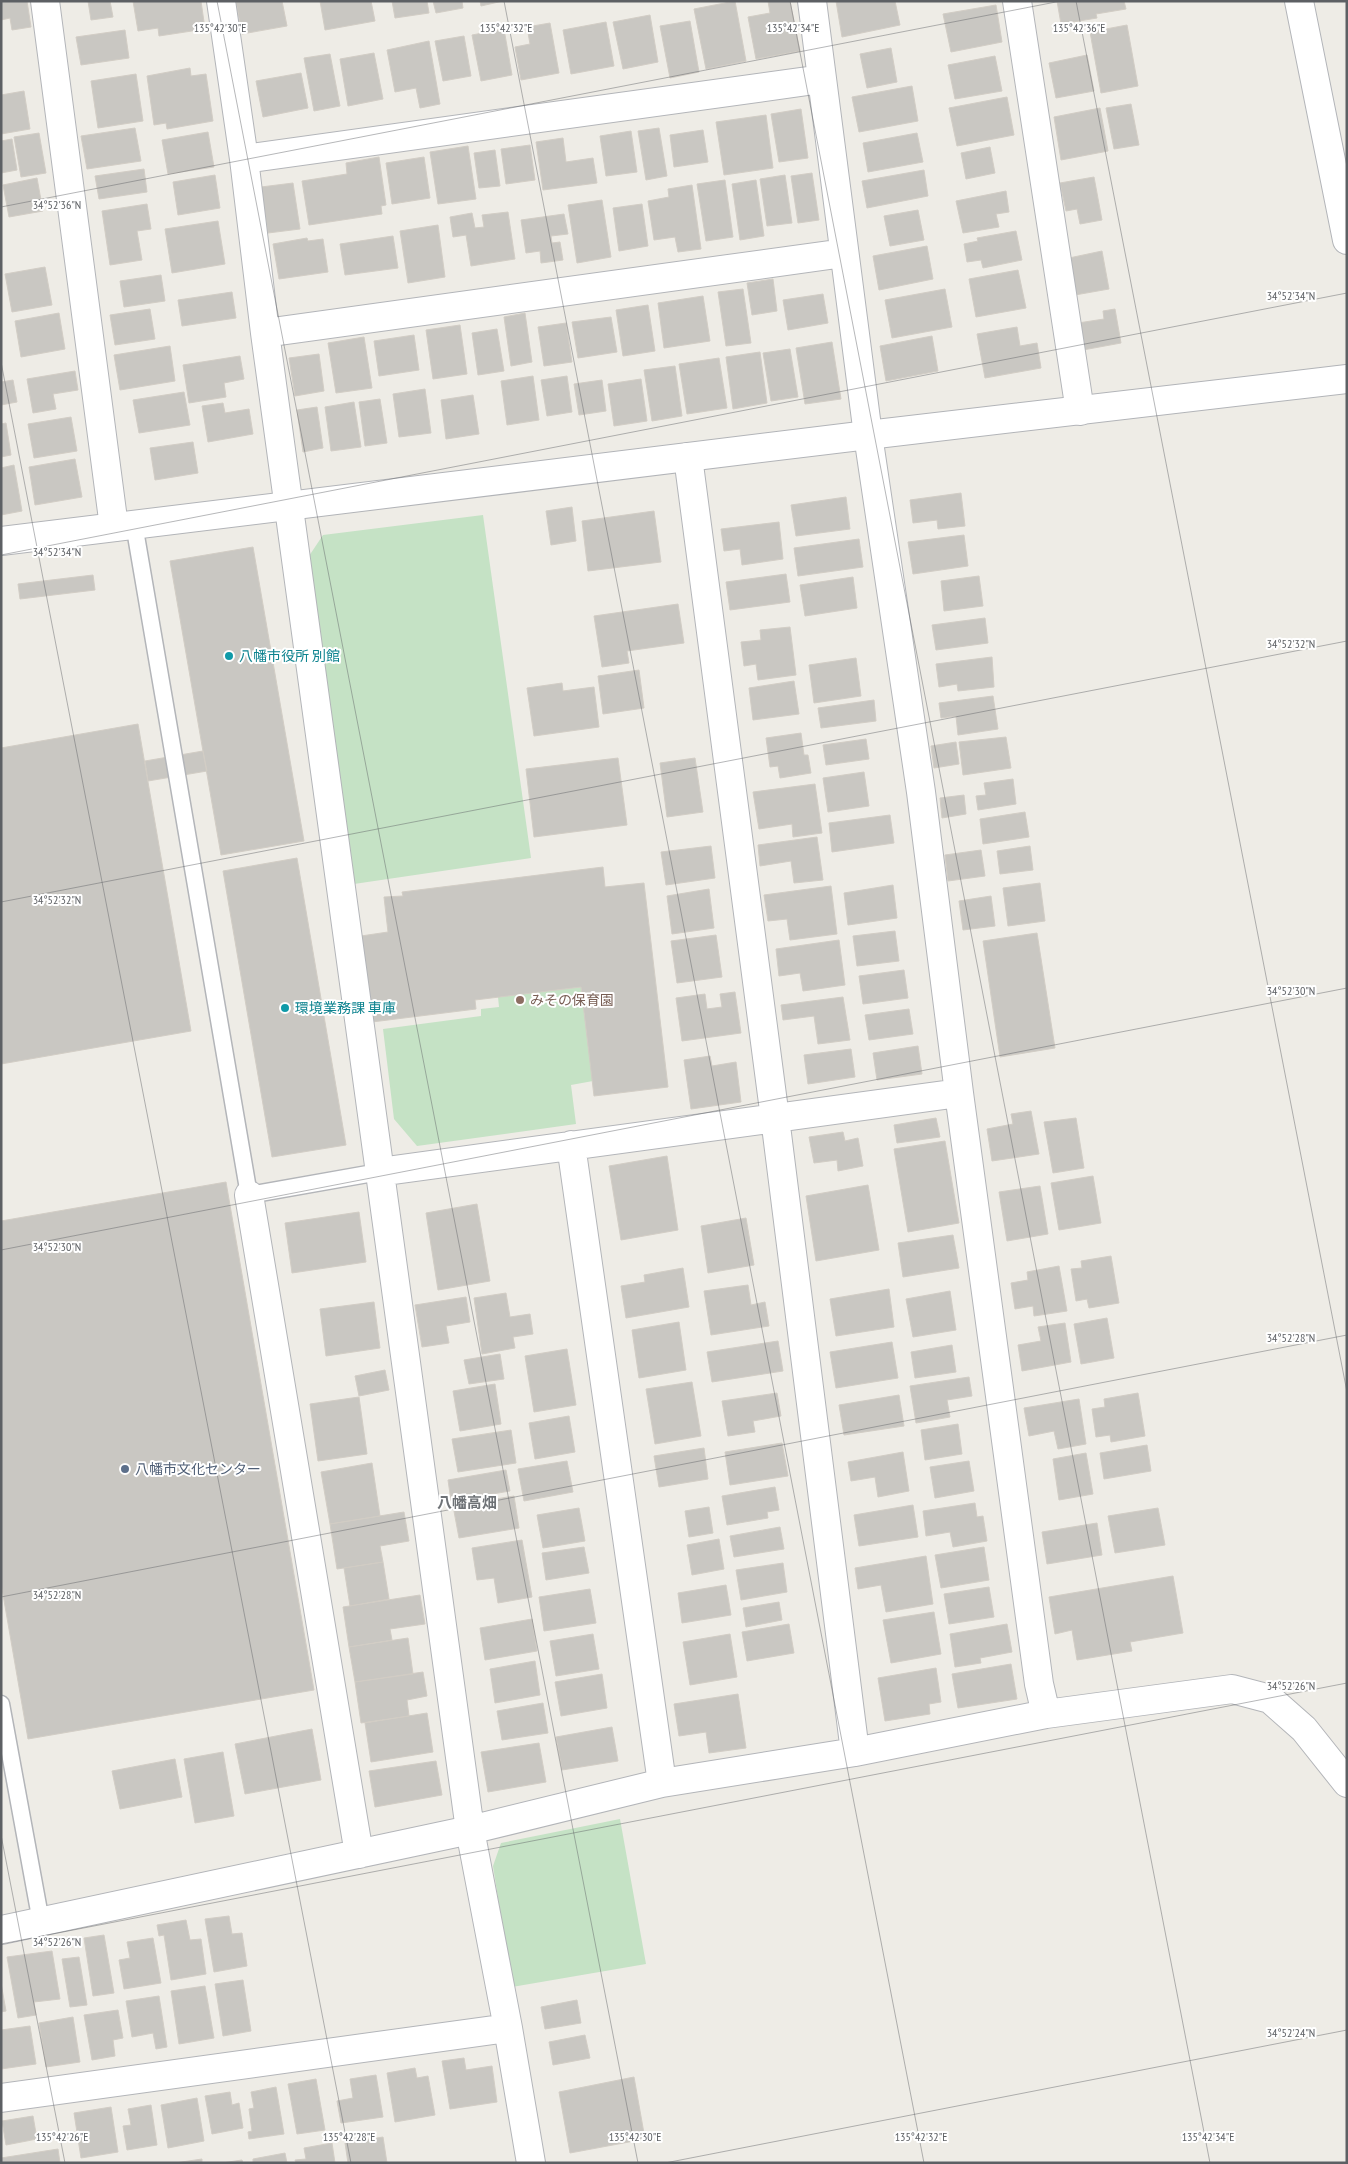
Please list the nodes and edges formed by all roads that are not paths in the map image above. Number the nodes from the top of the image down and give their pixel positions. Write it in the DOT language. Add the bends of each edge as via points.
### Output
graph roads {
  1 [pos="45,1"];
  2 [pos="222,1"];
  3 [pos="812,1"];
  4 [pos="1017,1"];
  5 [pos="1299,1"];
  6 [pos="822,80"];
  7 [pos="244,159"];
  8 [pos="1347,240"];
  9 [pos="844,253"];
  10 [pos="265,333"];
  11 [pos="1347,379"];
  12 [pos="1080,411"];
  13 [pos="868,435"];
  14 [pos="688,457"];
  15 [pos="288,505"];
  16 [pos="124,525"];
  17 [pos="1,540"];
  18 [pos="959,1093"];
  19 [pos="775,1118"];
  20 [pos="571,1145"];
  21 [pos="379,1172"];
  22 [pos="249,1195"];
  23 [pos="1,1704"];
  24 [pos="1046,1714"];
  25 [pos="856,1752"];
  26 [pos="662,1783"];
  27 [pos="1347,1783"];
  28 [pos="470,1830"];
  29 [pos="359,1854"];
  30 [pos="41,1922"];
  31 [pos="1,1930"];
  32 [pos="508,2028"];
  33 [pos="1,2098"];
  34 [pos="531,2163"];
  1 -- 16 [label="street"];
  2 -- 7 [label="street"];
  3 -- 6 [label="street"];
  4 -- 12 [label="street"];
  5 -- 8 [label="street"];
  6 -- 7 [label="street"];
  6 -- 9 [label="street"];
  7 -- 10 [label="street"];
  9 -- 10 [label="street"];
  9 -- 13 [label="street"];
  10 -- 15 [label="street"];
  11 -- 12 [label="street"];
  12 -- 13 [label="street"];
  13 -- 14 [label="street"];
  13 -- 18 [label="street" via="922,792"];
  14 -- 15 [label="street"];
  14 -- 19 [label="street"];
  15 -- 16 [label="street"];
  15 -- 21 [label="street"];
  16 -- 17 [label="street"];
  16 -- 22 [label="lane"];
  18 -- 19 [label="street"];
  18 -- 24 [label="street" via="1039,1684"];
  19 -- 20 [label="street"];
  19 -- 25 [label="street"];
  20 -- 21 [label="street"];
  20 -- 26 [label="street"];
  21 -- 22 [label="lane"];
  21 -- 28 [label="street"];
  22 -- 29 [label="street"];
  23 -- 30 [label="lane"];
  24 -- 25 [label="street"];
  24 -- 27 [label="street" via="1232,1689 1270,1700 1304,1729"];
  25 -- 26 [label="street"];
  26 -- 28 [label="street"];
  28 -- 29 [label="street"];
  28 -- 32 [label="street"];
  29 -- 30 [label="street"];
  30 -- 31 [label="street"];
  32 -- 33 [label="street"];
  32 -- 34 [label="street"];
}
